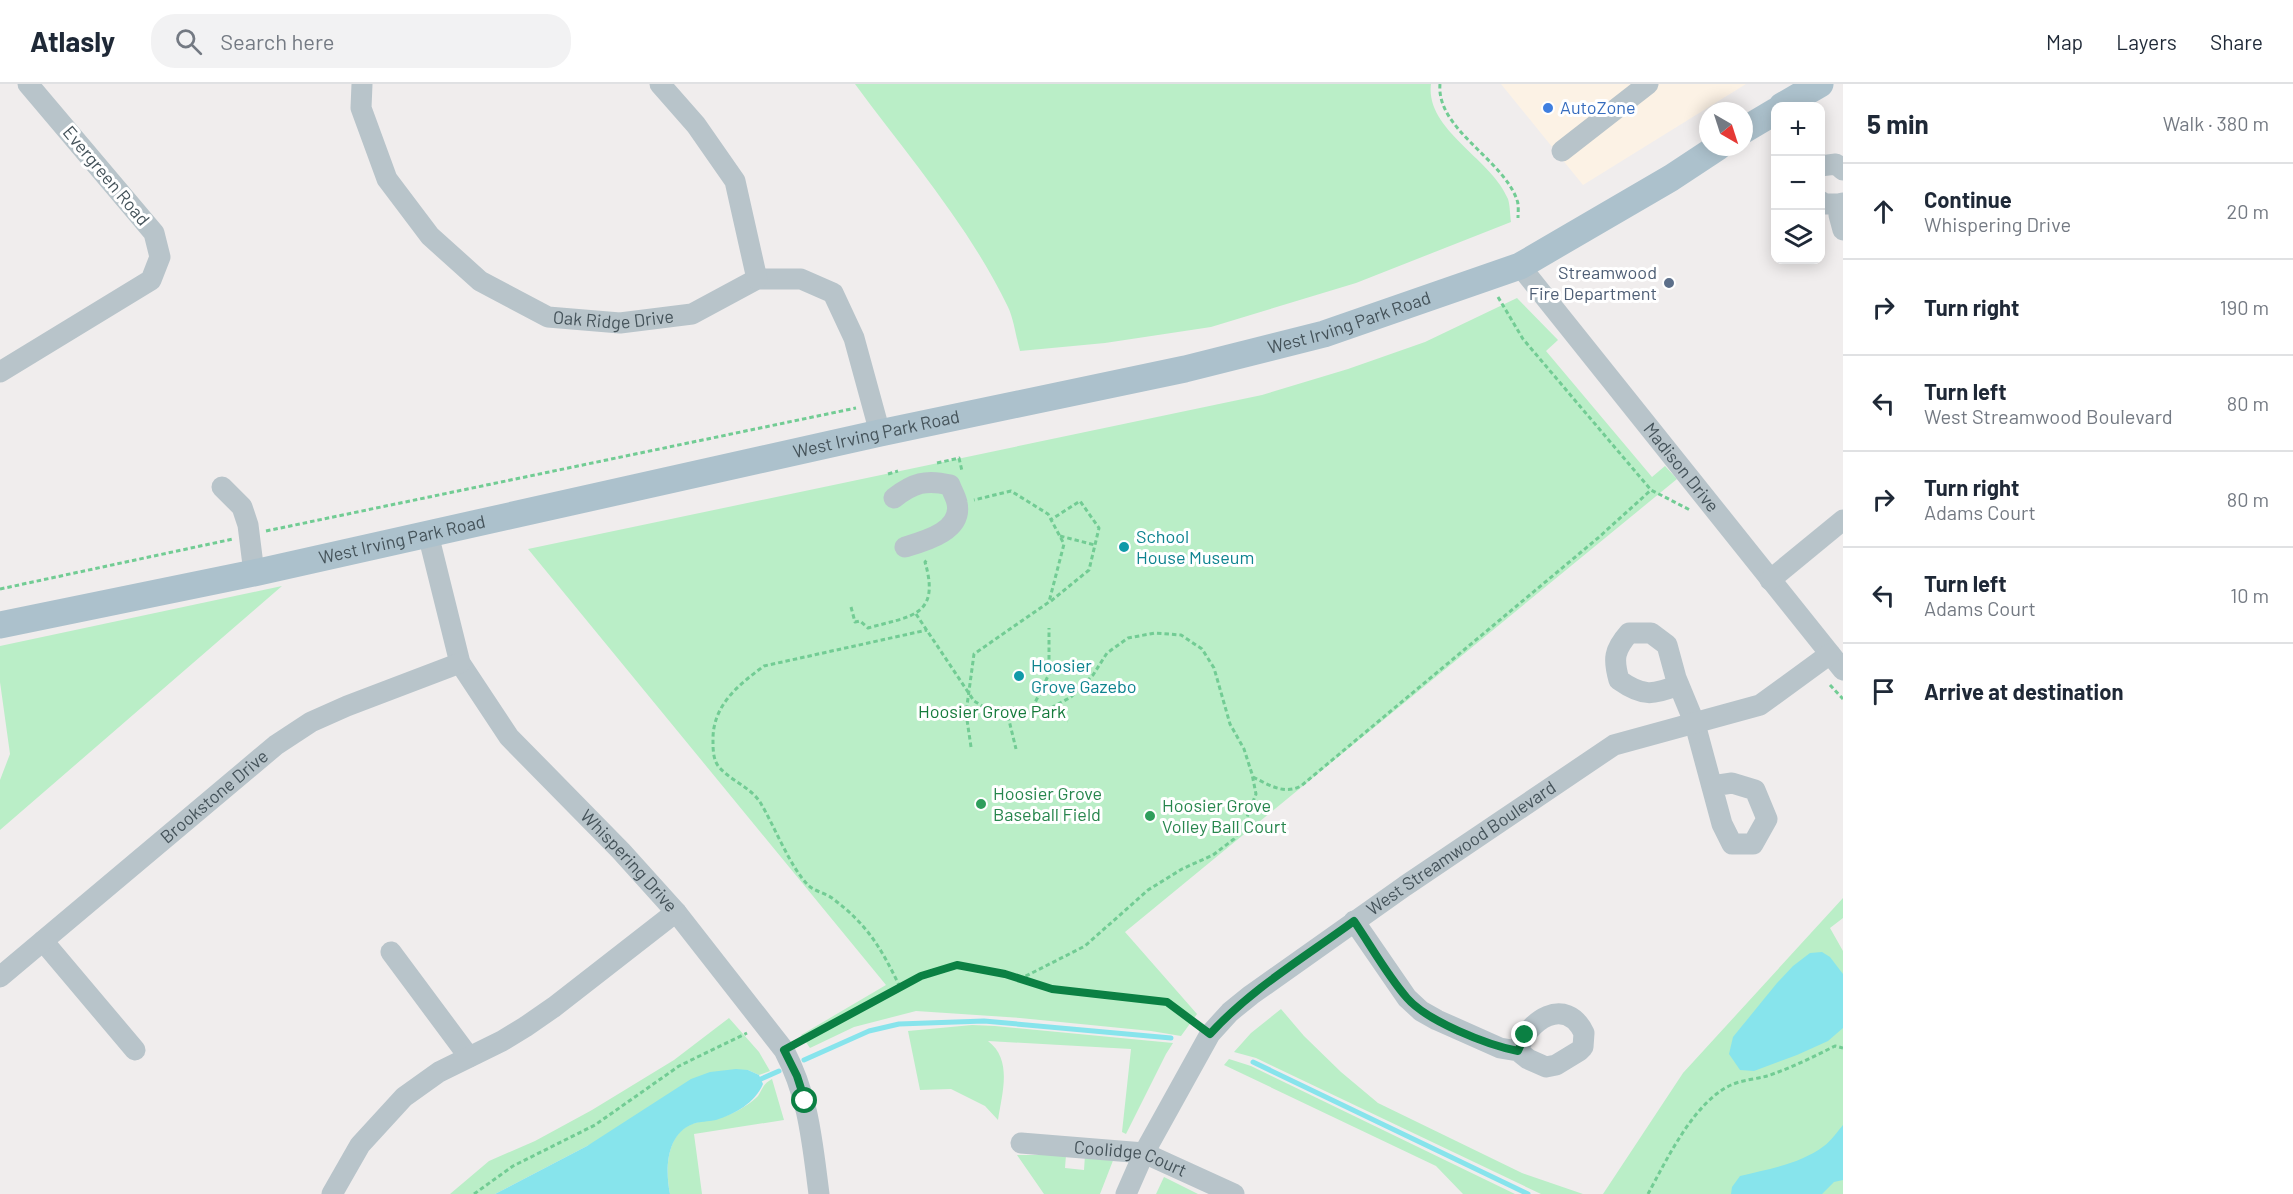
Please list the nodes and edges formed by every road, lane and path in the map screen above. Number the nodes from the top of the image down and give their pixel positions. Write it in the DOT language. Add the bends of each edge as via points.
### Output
graph roads {
  1 [pos="28,84"];
  2 [pos="362,84"];
  3 [pos="660,84"];
  4 [pos="1440,84"];
  5 [pos="1820,84"];
  6 [pos="1645,85"];
  7 [pos="1789,102"];
  8 [pos="1771,114"];
  9 [pos="1753,125"];
  10 [pos="1562,151"];
  11 [pos="1704,156"];
  12 [pos="1825,165"];
  13 [pos="1843,170"];
  14 [pos="1825,204"];
  15 [pos="1843,204"];
  16 [pos="1518,219"];
  17 [pos="1843,230"];
  18 [pos="1520,266"];
  19 [pos="1487,277"];
  20 [pos="757,279"];
  21 [pos="1,370"];
  22 [pos="872,405"];
  23 [pos="880,433"];
  24 [pos="929,465"];
  25 [pos="898,471"];
  26 [pos="888,474"];
  27 [pos="963,480"];
  28 [pos="222,487"];
  29 [pos="1651,490"];
  30 [pos="894,498"];
  31 [pos="967,502"];
  32 [pos="1699,514"];
  33 [pos="1052,520"];
  34 [pos="1843,520"];
  35 [pos="428,534"];
  36 [pos="249,535"];
  37 [pos="1060,536"];
  38 [pos="1095,545"];
  39 [pos="905,547"];
  40 [pos="932,552"];
  41 [pos="254,573"];
  42 [pos="1770,580"];
  43 [pos="0,589"];
  44 [pos="1049,602"];
  45 [pos="851,607"];
  46 [pos="916,615"];
  47 [pos="0,626"];
  48 [pos="1049,628"];
  49 [pos="927,630"];
  50 [pos="460,663"];
  51 [pos="1829,663"];
  52 [pos="1679,685"];
  53 [pos="969,694"];
  54 [pos="1843,699"];
  55 [pos="1037,713"];
  56 [pos="1029,715"];
  57 [pos="1008,716"];
  58 [pos="1068,721"];
  59 [pos="1695,724"];
  60 [pos="971,747"];
  61 [pos="1016,749"];
  62 [pos="1253,777"];
  63 [pos="1712,786"];
  64 [pos="676,912"];
  65 [pos="1354,921"];
  66 [pos="43,940"];
  67 [pos="391,952"];
  68 [pos="0,977"];
  69 [pos="1020,979"];
  70 [pos="900,987"];
  71 [pos="762,1020"];
  72 [pos="1210,1034"];
  73 [pos="1843,1048"];
  74 [pos="135,1050"];
  75 [pos="784,1050"];
  76 [pos="1518,1051"];
  77 [pos="469,1057"];
  78 [pos="1021,1143"];
  79 [pos="1144,1153"];
  80 [pos="332,1194"];
  81 [pos="474,1194"];
  82 [pos="819,1194"];
  83 [pos="1126,1194"];
  84 [pos="1234,1194"];
  85 [pos="1648,1194"];
  1 -- 21 [label="street, Evergreen Road" via="154,233 160,257 151,280"];
  2 -- 20 [label="street, Oak Ridge Drive" via="361,108 387,179 430,236 480,281 548,317 620,323 692,314"];
  3 -- 20 [label="street" via="696,125 735,181"];
  4 -- 16 [label="path" via="1447,115 1507,182 1518,201"];
  5 -- 7 [label="main road"];
  6 -- 10 [label="street"];
  8 -- 9 [label="main road"];
  11 -- 18 [label="main road, West Irving Park Road"];
  12 -- 13 [label="street" via="1836,164"];
  14 -- 15 [label="street"];
  15 -- 17 [label="street" via="1839,215"];
  18 -- 19 [label="main road, West Irving Park Road"];
  18 -- 42 [label="street, Madison Drive"];
  19 -- 23 [label="main road, West Irving Park Road" via="1312,337 1185,369"];
  19 -- 29 [label="path" via="1523,339"];
  20 -- 22 [label="street, Oak Ridge Drive" via="801,279 833,293 854,338"];
  22 -- 23 [label="street, Oak Ridge Drive"];
  22 -- 36 [label="path"];
  23 -- 35 [label="main road, West Irving Park Road"];
  24 -- 27 [label="path" via="959,458"];
  25 -- 26 [label="path"];
  28 -- 36 [label="street" via="242,507"];
  29 -- 32 [label="path"];
  29 -- 62 [label="path" via="1301,786 1285,790"];
  30 -- 39 [label="street" via="909,486 935,481 950,485 958,505 954,522 945,531"];
  31 -- 33 [label="path" via="1011,491"];
  33 -- 37 [label="path"];
  33 -- 38 [label="path" via="1080,501 1099,528"];
  34 -- 42 [label="street"];
  35 -- 41 [label="main road, West Irving Park Road"];
  35 -- 50 [label="street, Whispering Drive"];
  36 -- 41 [label="street"];
  36 -- 43 [label="path"];
  37 -- 38 [label="path"];
  37 -- 44 [label="path" via="1064,544"];
  38 -- 44 [label="path" via="1089,570"];
  40 -- 46 [label="path" via="925,562 931,582 929,598"];
  41 -- 47 [label="main road, West Irving Park Road"];
  42 -- 51 [label="street, Madison Drive"];
  44 -- 53 [label="path" via="974,654"];
  45 -- 46 [label="path" via="855,622 860,621 868,628"];
  46 -- 49 [label="path"];
  48 -- 56 [label="path" via="1048,674"];
  49 -- 53 [label="path"];
  49 -- 70 [label="path" via="764,666 723,703 712,725 717,766 748,788 759,802 809,885 830,896 870,932"];
  50 -- 64 [label="street, Whispering Drive" via="509,737"];
  50 -- 66 [label="street, Brookstone Drive" via="311,722 276,745"];
  51 -- 54 [label="path"];
  51 -- 59 [label="street, West Streamwood Boulevard" via="1760,705"];
  52 -- 59 [label="street"];
  53 -- 57 [label="path" via="997,715"];
  53 -- 60 [label="path" via="966,713"];
  55 -- 56 [label="path"];
  55 -- 58 [label="path"];
  55 -- 62 [label="path" via="1071,697 1093,675 1107,653 1128,638 1155,633 1181,635 1202,649 1215,668 1230,724"];
  56 -- 57 [label="path"];
  57 -- 61 [label="path"];
  59 -- 63 [label="street"];
  59 -- 65 [label="street, West Streamwood Boulevard" via="1614,745"];
  62 -- 69 [label="path" via="1256,794 1234,839 1148,891 1085,946"];
  64 -- 71 [label="street, Whispering Drive"];
  64 -- 77 [label="street" via="554,1007"];
  65 -- 72 [label="street, West Streamwood Boulevard" via="1251,995"];
  65 -- 76 [label="street" via="1420,1011 1500,1048"];
  66 -- 68 [label="street, Brookstone Drive"];
  66 -- 74 [label="street"];
  67 -- 77 [label="street"];
  69 -- 70 [label="path" via="957,965"];
  69 -- 72 [label="path" via="1052,989 1167,1002"];
  70 -- 75 [label="path"];
  71 -- 75 [label="street, Whispering Drive"];
  71 -- 81 [label="path" via="747,1033 679,1066 595,1125 513,1166"];
  72 -- 79 [label="street, West Streamwood Boulevard"];
  73 -- 85 [label="path" via="1835,1046 1768,1075 1731,1085 1699,1109"];
  75 -- 82 [label="street, Whispering Drive" via="805,1101"];
  77 -- 80 [label="street" via="404,1097 360,1145"];
  78 -- 79 [label="street, Coolidge Court"];
  79 -- 83 [label="street, West Streamwood Boulevard"];
  79 -- 84 [label="street, Coolidge Court"];
}
